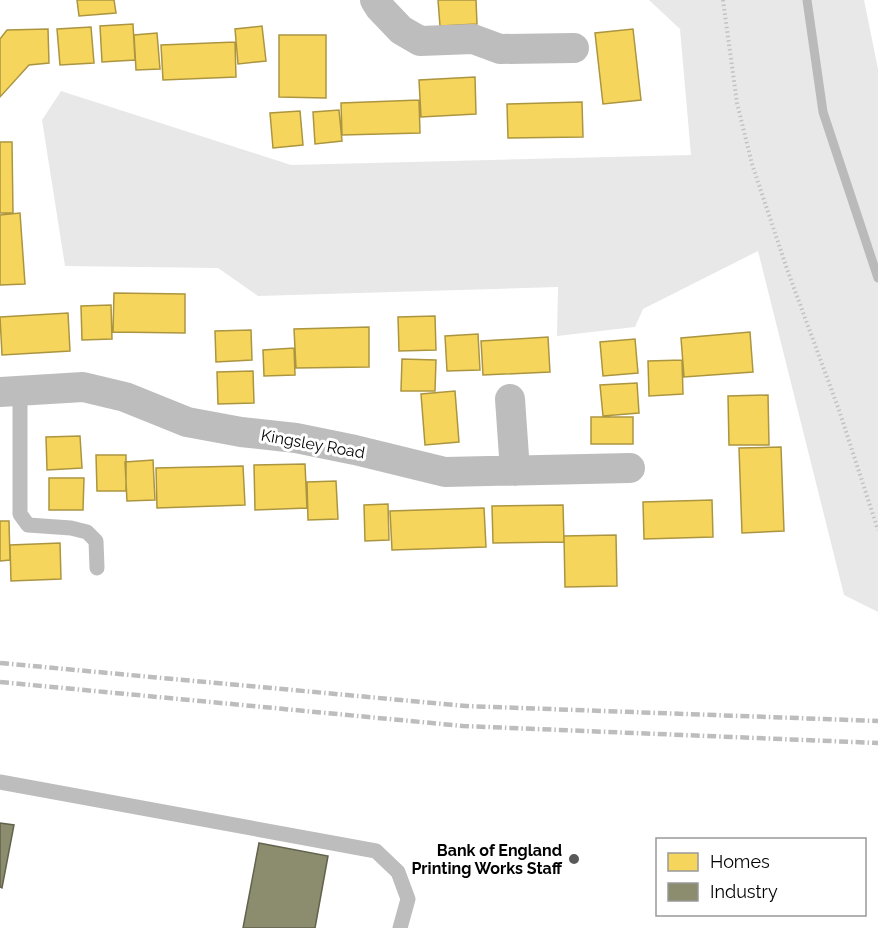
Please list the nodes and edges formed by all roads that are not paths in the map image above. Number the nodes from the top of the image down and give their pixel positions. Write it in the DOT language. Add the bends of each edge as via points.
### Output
graph roads {
  1 [pos="375,0"];
  2 [pos="574,48"];
  3 [pos="10,391"];
  4 [pos="510,399"];
  5 [pos="630,468"];
  6 [pos="515,471"];
  7 [pos="97,568"];
  8 [pos="0,782"];
  9 [pos="400,928"];
  1 -- 2 [label="street" via="401,30 420,41 472,39 500,49"];
  3 -- 6 [label="street, Kingsley Road" via="83,387 125,396 187,422 296,438 445,472"];
  3 -- 7 [label="lane" via="21,514 28,525 87,532 96,541"];
  4 -- 6 [label="street"];
  5 -- 6 [label="street, Kingsley Road"];
  8 -- 9 [label="lane" via="376,851 398,872 408,899"];
}
